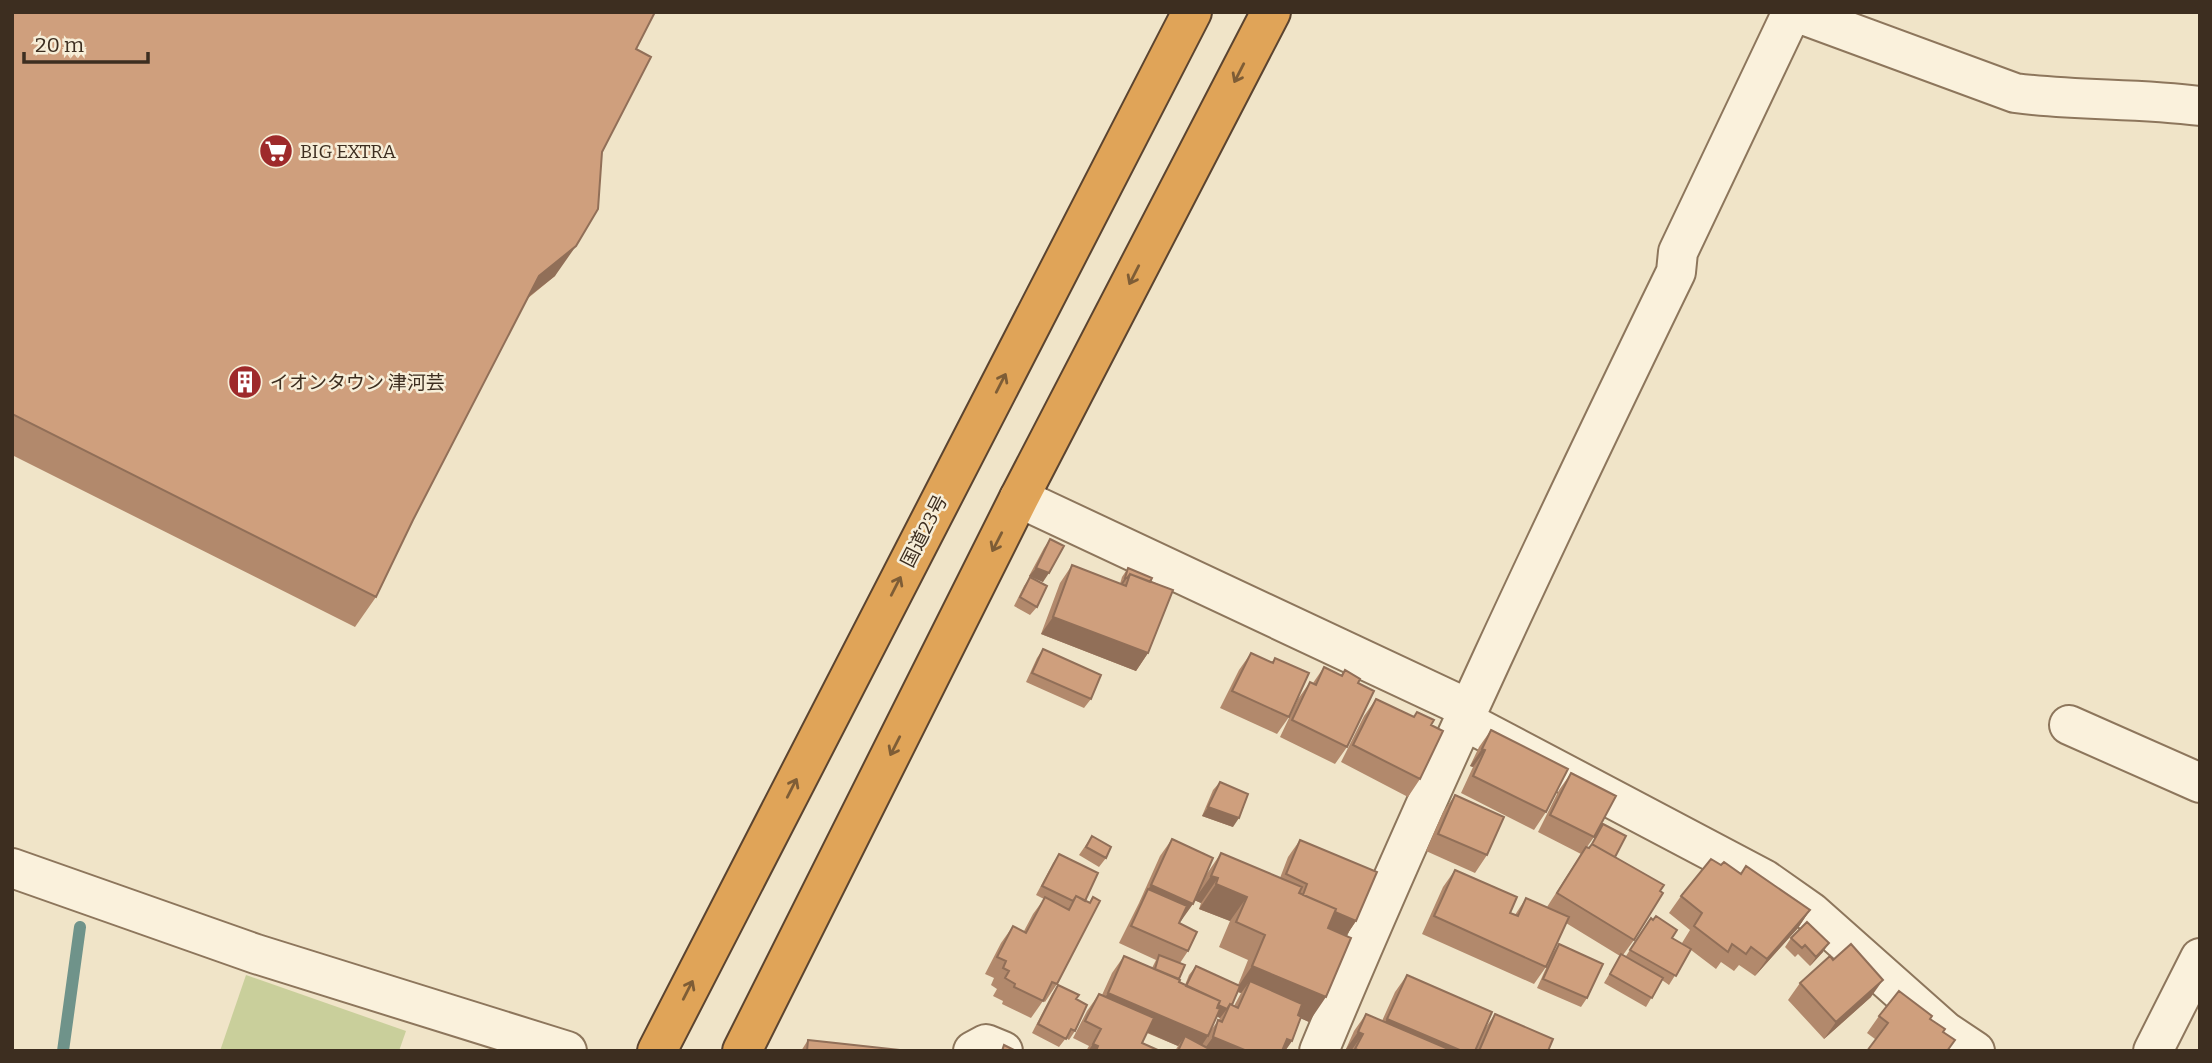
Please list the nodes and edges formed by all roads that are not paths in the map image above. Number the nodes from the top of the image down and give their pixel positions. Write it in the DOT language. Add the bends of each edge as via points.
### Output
graph roads {
  1 [pos="1192,12"];
  2 [pos="1271,12"];
  3 [pos="1794,12"];
  4 [pos="2200,106"];
  5 [pos="1019,498"];
  6 [pos="1466,714"];
  7 [pos="2069,725"];
  8 [pos="2200,783"];
  9 [pos="12,868"];
  10 [pos="2200,958"];
  11 [pos="567,1051"];
  12 [pos="657,1051"];
  13 [pos="742,1051"];
  14 [pos="973,1051"];
  15 [pos="1003,1051"];
  16 [pos="1319,1051"];
  17 [pos="1975,1051"];
  18 [pos="2153,1051"];
  12 -- 1 [label="highway, 国道23号, one-way"];
  2 -- 5 [label="highway, one-way"];
  3 -- 4 [label="street" via="2015,93"];
  3 -- 6 [label="street" via="1678,252 1676,272"];
  5 -- 6 [label="street"];
  5 -- 13 [label="highway, one-way"];
  6 -- 16 [label="street"];
  6 -- 17 [label="street" via="1764,879 1811,912 1945,1031"];
  7 -- 8 [label="street"];
  9 -- 11 [label="street" via="256,954"];
  10 -- 18 [label="street"];
  14 -- 15 [label="street" via="986,1044"];
}
